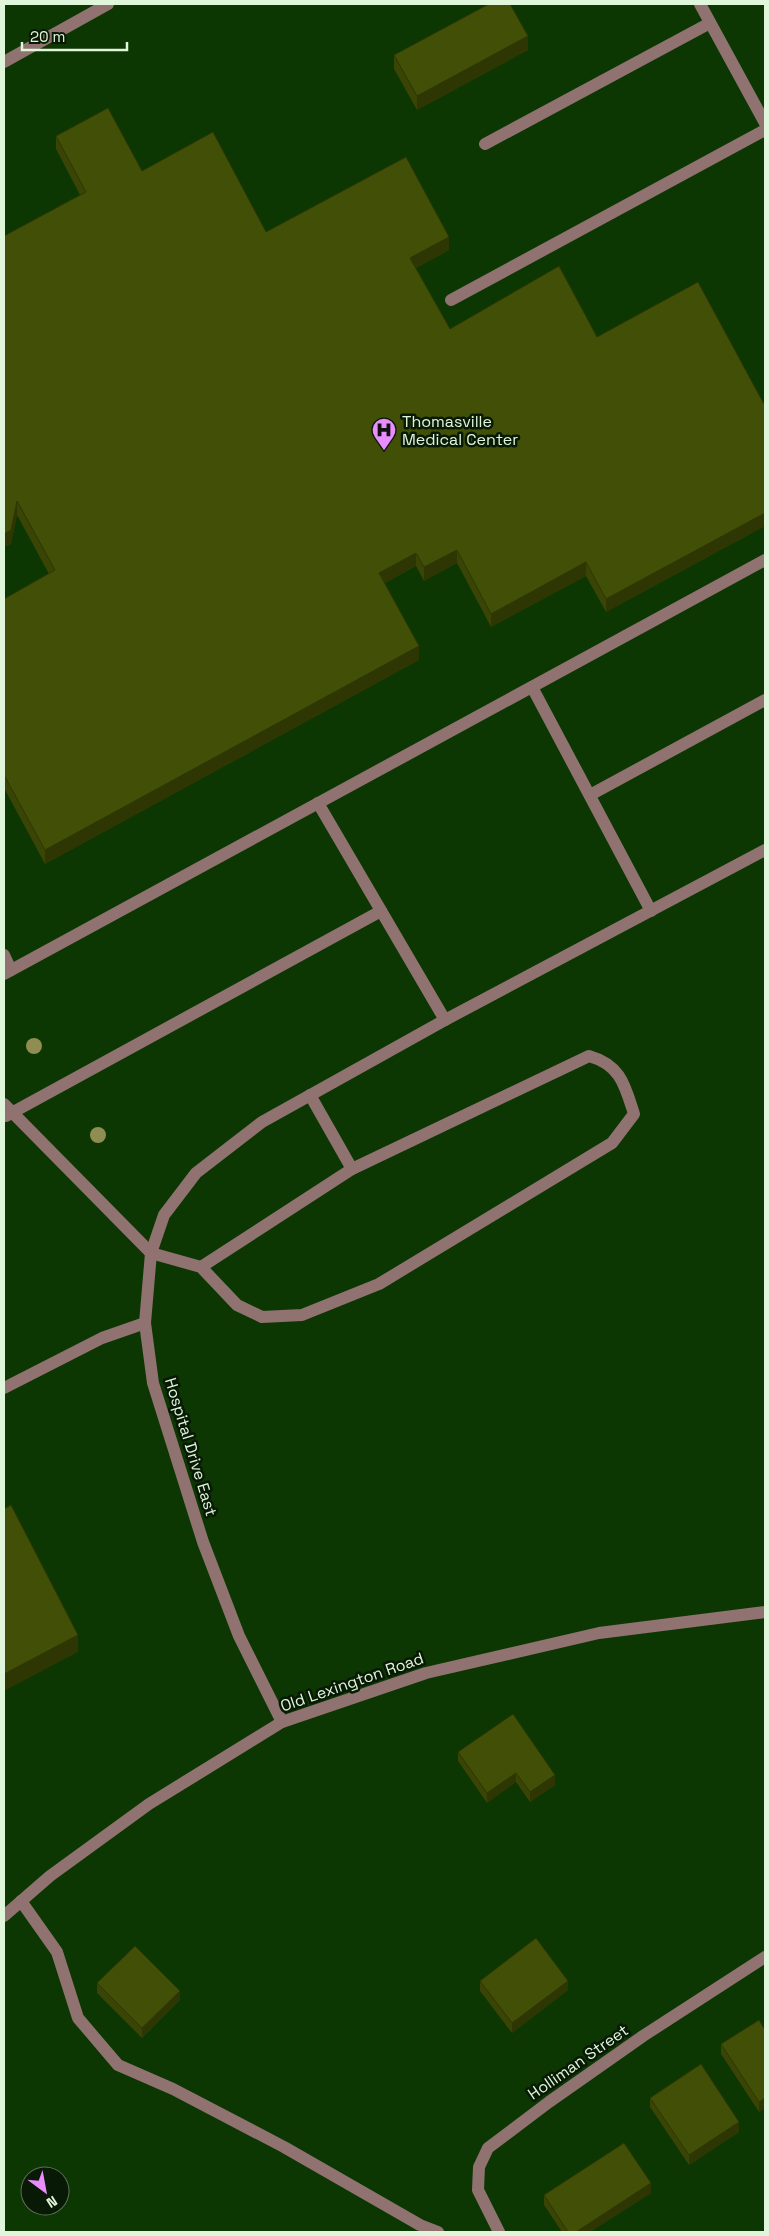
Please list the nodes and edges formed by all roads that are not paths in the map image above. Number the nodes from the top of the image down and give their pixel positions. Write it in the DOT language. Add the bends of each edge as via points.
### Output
graph roads {
  1 [pos="108,4"];
  2 [pos="700,4"];
  3 [pos="710,23"];
  4 [pos="4,62"];
  5 [pos="765,123"];
  6 [pos="765,130"];
  7 [pos="485,144"];
  8 [pos="451,300"];
  9 [pos="765,560"];
  10 [pos="532,687"];
  11 [pos="765,700"];
  12 [pos="590,795"];
  13 [pos="318,803"];
  14 [pos="765,850"];
  15 [pos="381,910"];
  16 [pos="651,912"];
  17 [pos="4,955"];
  18 [pos="8,972"];
  19 [pos="445,1020"];
  20 [pos="310,1095"];
  21 [pos="7,1111"];
  22 [pos="352,1169"];
  23 [pos="151,1254"];
  24 [pos="201,1267"];
  25 [pos="145,1323"];
  26 [pos="4,1388"];
  27 [pos="765,1612"];
  28 [pos="282,1722"];
  29 [pos="21,1901"];
  30 [pos="4,1916"];
  31 [pos="765,1957"];
  32 [pos="438,2232"];
  33 [pos="499,2232"];
  1 -- 4 [label="street"];
  2 -- 3 [label="street"];
  3 -- 5 [label="street"];
  3 -- 7 [label="street"];
  6 -- 8 [label="street"];
  9 -- 10 [label="street"];
  10 -- 12 [label="street"];
  10 -- 13 [label="street"];
  11 -- 12 [label="street"];
  12 -- 16 [label="street"];
  13 -- 15 [label="street"];
  13 -- 18 [label="street"];
  14 -- 16 [label="street, Hospital Drive East"];
  15 -- 19 [label="street"];
  15 -- 21 [label="street"];
  16 -- 19 [label="street, Hospital Drive East"];
  17 -- 18 [label="street"];
  19 -- 20 [label="street, Hospital Drive East"];
  20 -- 22 [label="street"];
  20 -- 23 [label="street, Hospital Drive East" via="262,1122 196,1173 164,1214"];
  21 -- 23 [label="street"];
  22 -- 24 [label="street"];
  22 -- 24 [label="street" via="589,1056 603,1059 623,1080 634,1114 612,1143 387,1279 302,1315 262,1317 238,1305"];
  23 -- 24 [label="street"];
  23 -- 25 [label="street, Hospital Drive East"];
  25 -- 26 [label="street" via="102,1338"];
  25 -- 28 [label="street, Hospital Drive East" via="153,1384 203,1542 239,1636"];
  27 -- 28 [label="street, Old Lexington Road" via="589,1635 426,1673"];
  28 -- 29 [label="street, Old Lexington Road" via="149,1804"];
  29 -- 30 [label="street, Old Lexington Road"];
  29 -- 32 [label="street" via="57,1952 78,2018 118,2064 276,2143 420,2225"];
  31 -- 33 [label="street, Holliman Street" via="643,2036 488,2148 479,2167 478,2190"];
}
